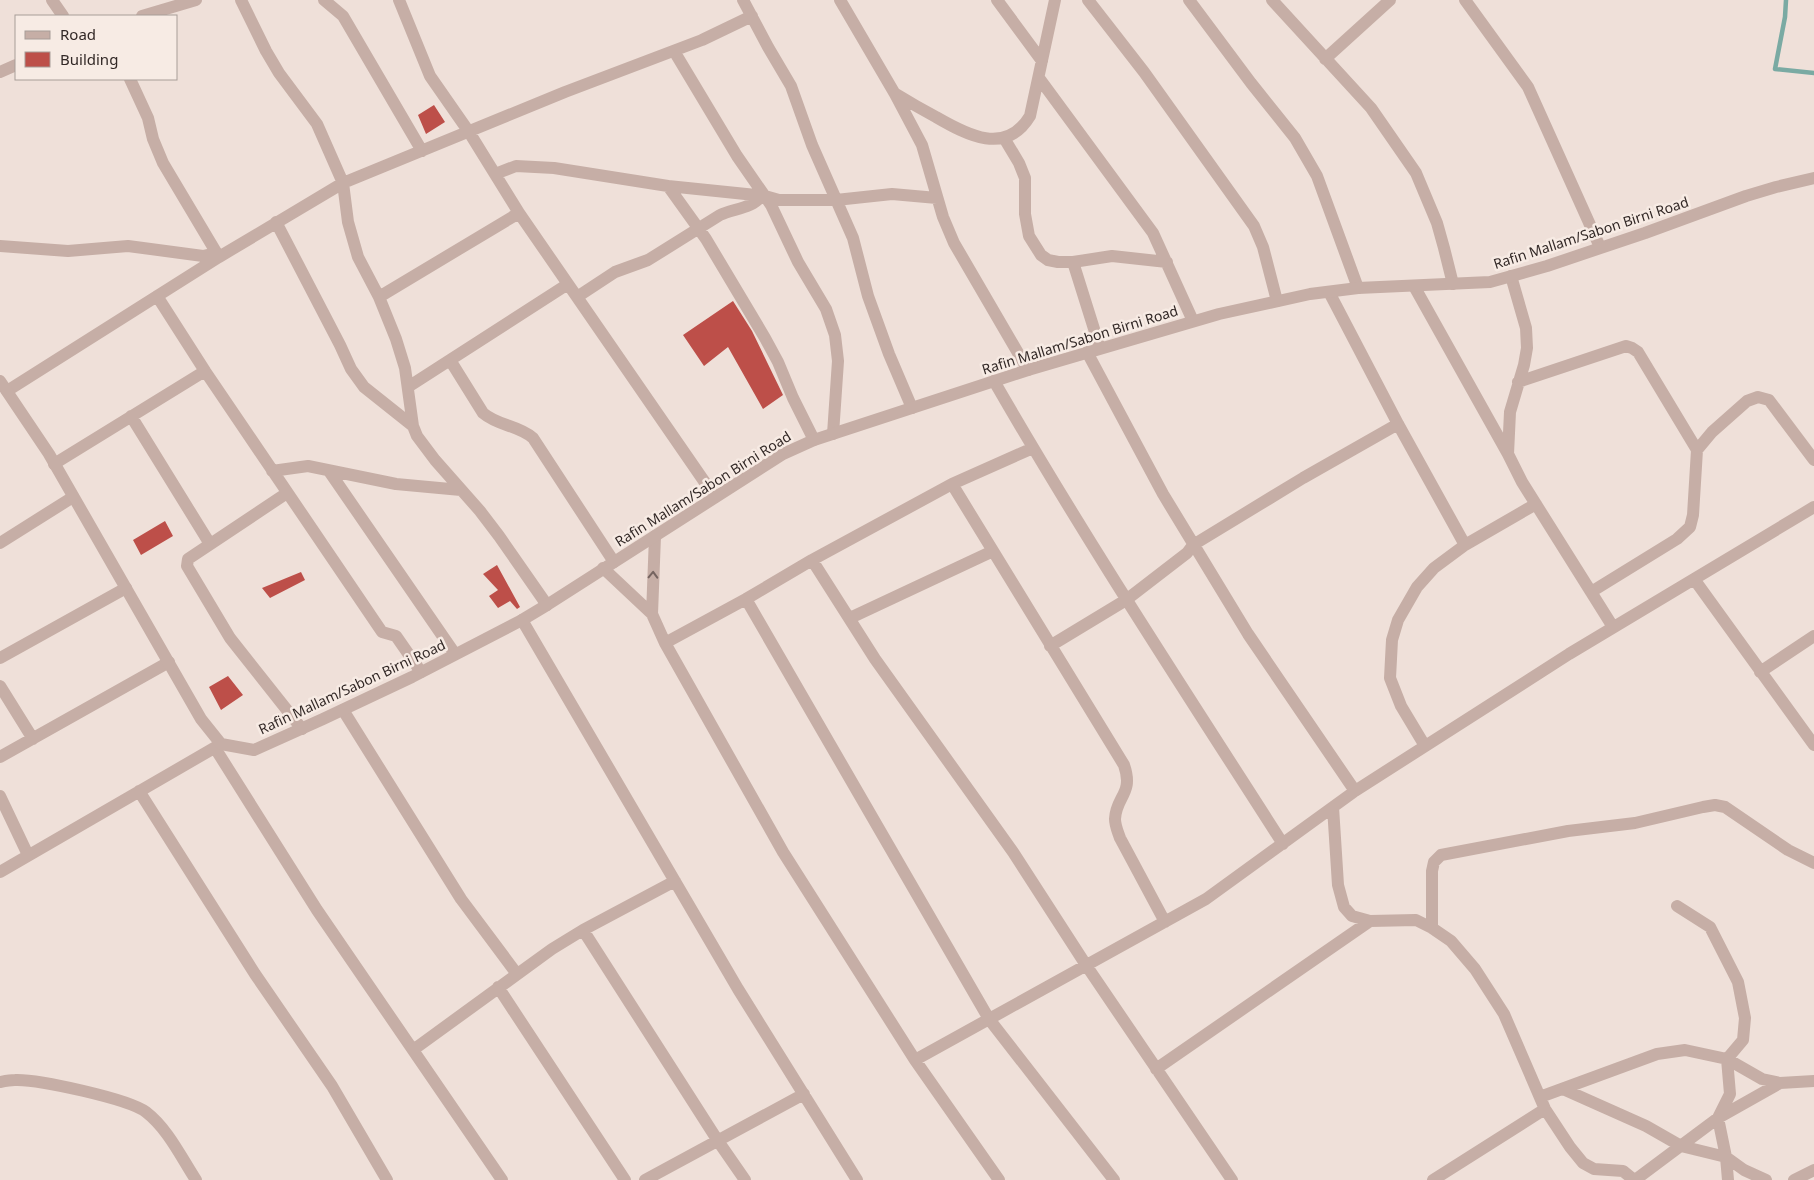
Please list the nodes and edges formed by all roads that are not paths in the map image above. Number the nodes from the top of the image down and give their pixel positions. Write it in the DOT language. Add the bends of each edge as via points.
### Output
graph roads {
  1 [pos="52,0"];
  2 [pos="196,0"];
  3 [pos="241,0"];
  4 [pos="324,0"];
  5 [pos="399,0"];
  6 [pos="743,0"];
  7 [pos="840,0"];
  8 [pos="997,0"];
  9 [pos="1055,0"];
  10 [pos="1088,0"];
  11 [pos="1189,0"];
  12 [pos="1272,0"];
  13 [pos="1390,0"];
  14 [pos="1465,0"];
  15 [pos="161,5"];
  16 [pos="62,15"];
  17 [pos="144,15"];
  18 [pos="752,16"];
  19 [pos="674,51"];
  20 [pos="1325,59"];
  21 [pos="1042,61"];
  22 [pos="15,66"];
  23 [pos="0,72"];
  24 [pos="1038,78"];
  25 [pos="130,80"];
  26 [pos="895,94"];
  27 [pos="469,132"];
  28 [pos="1004,138"];
  29 [pos="422,151"];
  30 [pos="495,174"];
  31 [pos="1814,178"];
  32 [pos="342,183"];
  33 [pos="668,186"];
  34 [pos="763,196"];
  35 [pos="937,198"];
  36 [pos="836,200"];
  37 [pos="519,213"];
  38 [pos="276,222"];
  39 [pos="699,229"];
  40 [pos="0,246"];
  41 [pos="1600,247"];
  42 [pos="218,255"];
  43 [pos="1072,262"];
  44 [pos="1167,262"];
  45 [pos="1511,276"];
  46 [pos="568,284"];
  47 [pos="1453,284"];
  48 [pos="1414,286"];
  49 [pos="1358,288"];
  50 [pos="1329,292"];
  51 [pos="157,296"];
  52 [pos="577,296"];
  53 [pos="379,297"];
  54 [pos="1277,301"];
  55 [pos="1193,321"];
  56 [pos="1100,348"];
  57 [pos="1087,352"];
  58 [pos="450,360"];
  59 [pos="1028,370"];
  60 [pos="205,371"];
  61 [pos="994,381"];
  62 [pos="1518,382"];
  63 [pos="4,386"];
  64 [pos="408,387"];
  65 [pos="912,408"];
  66 [pos="131,416"];
  67 [pos="1398,424"];
  68 [pos="413,426"];
  69 [pos="833,434"];
  70 [pos="814,440"];
  71 [pos="1032,448"];
  72 [pos="1697,450"];
  73 [pos="1508,454"];
  74 [pos="1814,460"];
  75 [pos="54,464"];
  76 [pos="272,470"];
  77 [pos="329,471"];
  78 [pos="952,484"];
  79 [pos="461,490"];
  80 [pos="287,493"];
  81 [pos="74,497"];
  82 [pos="715,497"];
  83 [pos="1536,504"];
  84 [pos="1814,506"];
  85 [pos="655,536"];
  86 [pos="0,544"];
  87 [pos="210,544"];
  88 [pos="1193,545"];
  89 [pos="1465,545"];
  90 [pos="993,551"];
  91 [pos="812,560"];
  92 [pos="608,565"];
  93 [pos="1694,579"];
  94 [pos="126,588"];
  95 [pos="1591,592"];
  96 [pos="746,599"];
  97 [pos="1126,600"];
  98 [pos="547,605"];
  99 [pos="652,614"];
  100 [pos="850,618"];
  101 [pos="522,620"];
  102 [pos="1613,627"];
  103 [pos="1814,636"];
  104 [pos="665,643"];
  105 [pos="1050,646"];
  106 [pos="455,654"];
  107 [pos="0,658"];
  108 [pos="169,662"];
  109 [pos="421,672"];
  110 [pos="1760,672"];
  111 [pos="0,686"];
  112 [pos="343,710"];
  113 [pos="302,729"];
  114 [pos="33,739"];
  115 [pos="1814,745"];
  116 [pos="218,746"];
  117 [pos="1425,746"];
  118 [pos="0,757"];
  119 [pos="1355,791"];
  120 [pos="139,792"];
  121 [pos="0,796"];
  122 [pos="1333,808"];
  123 [pos="1283,844"];
  124 [pos="28,855"];
  125 [pos="1814,863"];
  126 [pos="0,872"];
  127 [pos="675,881"];
  128 [pos="1677,906"];
  129 [pos="1370,921"];
  130 [pos="1165,922"];
  131 [pos="1432,928"];
  132 [pos="583,930"];
  133 [pos="1086,966"];
  134 [pos="517,974"];
  135 [pos="498,987"];
  136 [pos="989,1019"];
  137 [pos="413,1050"];
  138 [pos="1727,1059"];
  139 [pos="915,1060"];
  140 [pos="1156,1069"];
  141 [pos="1814,1081"];
  142 [pos="0,1082"];
  143 [pos="1780,1083"];
  144 [pos="1563,1089"];
  145 [pos="804,1094"];
  146 [pos="1543,1103"];
  147 [pos="1718,1118"];
  148 [pos="718,1141"];
  149 [pos="1681,1146"];
  150 [pos="1726,1157"];
  151 [pos="1814,1170"];
  152 [pos="196,1180"];
  153 [pos="387,1180"];
  154 [pos="502,1180"];
  155 [pos="625,1180"];
  156 [pos="645,1180"];
  157 [pos="745,1180"];
  158 [pos="857,1180"];
  159 [pos="999,1180"];
  160 [pos="1114,1180"];
  161 [pos="1232,1180"];
  162 [pos="1433,1180"];
  163 [pos="1634,1180"];
  164 [pos="1728,1180"];
  165 [pos="1766,1180"];
  166 [pos="1794,1180"];
  1 -- 16 [label="street"];
  2 -- 15 [label="street"];
  3 -- 32 [label="street" via="275,66 317,124"];
  4 -- 29 [label="street" via="343,16"];
  5 -- 27 [label="street" via="430,76"];
  6 -- 18 [label="street"];
  7 -- 26 [label="street"];
  8 -- 21 [label="street"];
  9 -- 21 [label="street"];
  10 -- 54 [label="street" via="1144,72 1254,226"];
  11 -- 49 [label="street" via="1295,138 1317,176"];
  12 -- 20 [label="street"];
  13 -- 20 [label="street"];
  14 -- 41 [label="street" via="1528,88"];
  15 -- 17 [label="street"];
  18 -- 19 [label="street"];
  18 -- 36 [label="street" via="790,86"];
  19 -- 27 [label="street"];
  19 -- 34 [label="street"];
  20 -- 47 [label="street" via="1371,108 1416,173 1436,223"];
  21 -- 24 [label="street"];
  22 -- 23 [label="street"];
  24 -- 28 [label="street" via="1030,116 1025,124"];
  24 -- 44 [label="street" via="1153,233"];
  25 -- 42 [label="street" via="163,163"];
  26 -- 28 [label="street" via="966,133 987,139"];
  26 -- 35 [label="street" via="922,146"];
  27 -- 29 [label="street"];
  27 -- 30 [label="street"];
  28 -- 43 [label="street" via="1025,178 1029,236 1041,256 1048,260"];
  29 -- 32 [label="street"];
  30 -- 33 [label="street" via="516,166 529,166"];
  30 -- 37 [label="street"];
  31 -- 41 [label="street, Rafin Mallam/Sabon Birni Road" via="1746,196"];
  32 -- 38 [label="street"];
  32 -- 53 [label="street" via="358,257"];
  33 -- 34 [label="street"];
  33 -- 39 [label="street"];
  34 -- 36 [label="street" via="779,200"];
  34 -- 39 [label="street" via="755,203 728,211"];
  34 -- 69 [label="street" via="826,309 835,335 838,362"];
  35 -- 36 [label="street" via="892,194"];
  35 -- 59 [label="street" via="954,243"];
  36 -- 65 [label="street" via="853,238 868,296 889,354"];
  37 -- 46 [label="street"];
  37 -- 53 [label="street"];
  38 -- 42 [label="street"];
  38 -- 68 [label="street" via="351,369 364,388"];
  39 -- 52 [label="street" via="648,260 615,272"];
  39 -- 70 [label="street" via="778,362"];
  40 -- 42 [label="street" via="68,251 128,246"];
  41 -- 45 [label="street, Rafin Mallam/Sabon Birni Road"];
  42 -- 51 [label="street"];
  43 -- 44 [label="street" via="1112,256"];
  43 -- 56 [label="street"];
  44 -- 55 [label="street"];
  45 -- 47 [label="street, Rafin Mallam/Sabon Birni Road" via="1490,282"];
  45 -- 62 [label="street" via="1526,328 1527,348"];
  46 -- 52 [label="street"];
  46 -- 58 [label="street"];
  47 -- 48 [label="street, Rafin Mallam/Sabon Birni Road"];
  48 -- 49 [label="street, Rafin Mallam/Sabon Birni Road"];
  48 -- 73 [label="street"];
  49 -- 50 [label="street, Rafin Mallam/Sabon Birni Road"];
  50 -- 54 [label="street, Rafin Mallam/Sabon Birni Road"];
  50 -- 67 [label="street"];
  51 -- 60 [label="street"];
  51 -- 63 [label="street"];
  52 -- 82 [label="street"];
  53 -- 64 [label="street" via="396,339"];
  54 -- 55 [label="street, Rafin Mallam/Sabon Birni Road"];
  55 -- 56 [label="street, Rafin Mallam/Sabon Birni Road"];
  56 -- 57 [label="street, Rafin Mallam/Sabon Birni Road"];
  57 -- 59 [label="street, Rafin Mallam/Sabon Birni Road"];
  57 -- 88 [label="street" via="1162,494"];
  58 -- 64 [label="street"];
  58 -- 92 [label="street" via="483,413 533,438"];
  59 -- 61 [label="street, Rafin Mallam/Sabon Birni Road"];
  60 -- 66 [label="street"];
  60 -- 76 [label="street"];
  61 -- 65 [label="street, Rafin Mallam/Sabon Birni Road"];
  61 -- 71 [label="street"];
  62 -- 72 [label="street" via="1626,346 1632,348 1638,352"];
  62 -- 73 [label="street" via="1510,412"];
  63 -- 75 [label="street"];
  64 -- 68 [label="street"];
  65 -- 69 [label="street, Rafin Mallam/Sabon Birni Road"];
  66 -- 75 [label="street"];
  66 -- 87 [label="street"];
  67 -- 88 [label="street"];
  67 -- 89 [label="street"];
  68 -- 79 [label="street" via="422,444"];
  69 -- 70 [label="street, Rafin Mallam/Sabon Birni Road"];
  70 -- 82 [label="street, Rafin Mallam/Sabon Birni Road" via="784,454"];
  71 -- 78 [label="street"];
  71 -- 97 [label="street"];
  72 -- 74 [label="street" via="1748,400 1758,397 1769,400"];
  72 -- 95 [label="street" via="1690,527"];
  73 -- 83 [label="street"];
  75 -- 81 [label="street"];
  76 -- 77 [label="street" via="308,466"];
  76 -- 80 [label="street"];
  77 -- 79 [label="street" via="396,484"];
  77 -- 106 [label="street"];
  78 -- 90 [label="street"];
  78 -- 91 [label="street"];
  79 -- 98 [label="street"];
  80 -- 87 [label="street"];
  80 -- 109 [label="street" via="382,632 396,636"];
  81 -- 86 [label="street"];
  81 -- 94 [label="street"];
  82 -- 85 [label="street, Rafin Mallam/Sabon Birni Road"];
  83 -- 89 [label="street"];
  83 -- 95 [label="street"];
  84 -- 93 [label="street"];
  85 -- 92 [label="street, Rafin Mallam/Sabon Birni Road"];
  99 -- 85 [label="street, one-way"];
  87 -- 113 [label="street" via="188,559 187,566 230,638"];
  88 -- 97 [label="street"];
  88 -- 119 [label="street" via="1248,634"];
  89 -- 117 [label="street" via="1434,568 1417,587 1398,620 1392,640 1390,678 1401,706"];
  90 -- 100 [label="street"];
  90 -- 105 [label="street"];
  91 -- 96 [label="street"];
  91 -- 100 [label="street"];
  92 -- 98 [label="street, Rafin Mallam/Sabon Birni Road"];
  92 -- 99 [label="street"];
  93 -- 102 [label="street"];
  93 -- 110 [label="street"];
  94 -- 107 [label="street"];
  94 -- 108 [label="street"];
  95 -- 102 [label="street"];
  96 -- 104 [label="street"];
  96 -- 136 [label="street"];
  97 -- 105 [label="street"];
  97 -- 123 [label="street"];
  98 -- 101 [label="street, Rafin Mallam/Sabon Birni Road"];
  99 -- 104 [label="street"];
  100 -- 133 [label="street" via="875,659 1013,852"];
  101 -- 106 [label="street, Rafin Mallam/Sabon Birni Road"];
  101 -- 127 [label="street"];
  102 -- 117 [label="street"];
  103 -- 110 [label="street"];
  104 -- 139 [label="street" via="783,852"];
  105 -- 130 [label="street" via="1124,765 1126,791 1117,808 1116,826"];
  106 -- 109 [label="street, Rafin Mallam/Sabon Birni Road"];
  108 -- 114 [label="street"];
  108 -- 116 [label="street"];
  109 -- 112 [label="street, Rafin Mallam/Sabon Birni Road"];
  110 -- 115 [label="street"];
  111 -- 114 [label="street"];
  112 -- 113 [label="street, Rafin Mallam/Sabon Birni Road"];
  112 -- 134 [label="street" via="461,899"];
  113 -- 116 [label="street, Rafin Mallam/Sabon Birni Road" via="254,750"];
  114 -- 118 [label="street"];
  116 -- 120 [label="street"];
  116 -- 137 [label="street" via="317,910"];
  117 -- 119 [label="street"];
  119 -- 122 [label="street"];
  120 -- 124 [label="street"];
  120 -- 153 [label="street" via="255,974 332,1086"];
  121 -- 124 [label="street"];
  122 -- 123 [label="street"];
  122 -- 129 [label="street" via="1338,885 1344,907 1352,916"];
  123 -- 130 [label="street" via="1206,899"];
  124 -- 126 [label="street"];
  125 -- 131 [label="street" via="1788,850 1725,807 1715,804 1703,806 1635,823 1568,831 1441,855 1434,862 1432,871"];
  127 -- 132 [label="street"];
  127 -- 145 [label="street"];
  128 -- 138 [label="street" via="1710,927 1738,982 1745,1018 1743,1040"];
  129 -- 131 [label="street" via="1416,920"];
  129 -- 140 [label="street"];
  130 -- 133 [label="street"];
  131 -- 146 [label="street" via="1451,941 1475,969 1504,1014"];
  132 -- 134 [label="street"];
  132 -- 148 [label="street"];
  133 -- 136 [label="street"];
  133 -- 140 [label="street"];
  134 -- 135 [label="street"];
  135 -- 137 [label="street"];
  135 -- 155 [label="street"];
  136 -- 139 [label="street"];
  136 -- 160 [label="street"];
  137 -- 154 [label="street"];
  138 -- 143 [label="street" via="1762,1079"];
  138 -- 144 [label="street" via="1685,1050 1657,1054"];
  138 -- 147 [label="street" via="1730,1094"];
  139 -- 159 [label="street"];
  140 -- 161 [label="street"];
  141 -- 143 [label="street"];
  142 -- 152 [label="street" via="15,1080 55,1085 112,1098 145,1111 163,1129"];
  143 -- 147 [label="street"];
  144 -- 146 [label="street"];
  144 -- 149 [label="street" via="1646,1126"];
  145 -- 148 [label="street"];
  145 -- 158 [label="street"];
  146 -- 162 [label="street"];
  146 -- 163 [label="street" via="1583,1163 1594,1169 1623,1171"];
  147 -- 149 [label="street"];
  147 -- 150 [label="street"];
  148 -- 156 [label="street"];
  148 -- 157 [label="street"];
  149 -- 150 [label="street"];
  149 -- 163 [label="street"];
  150 -- 164 [label="street"];
  150 -- 165 [label="street"];
  151 -- 166 [label="street"];
}
